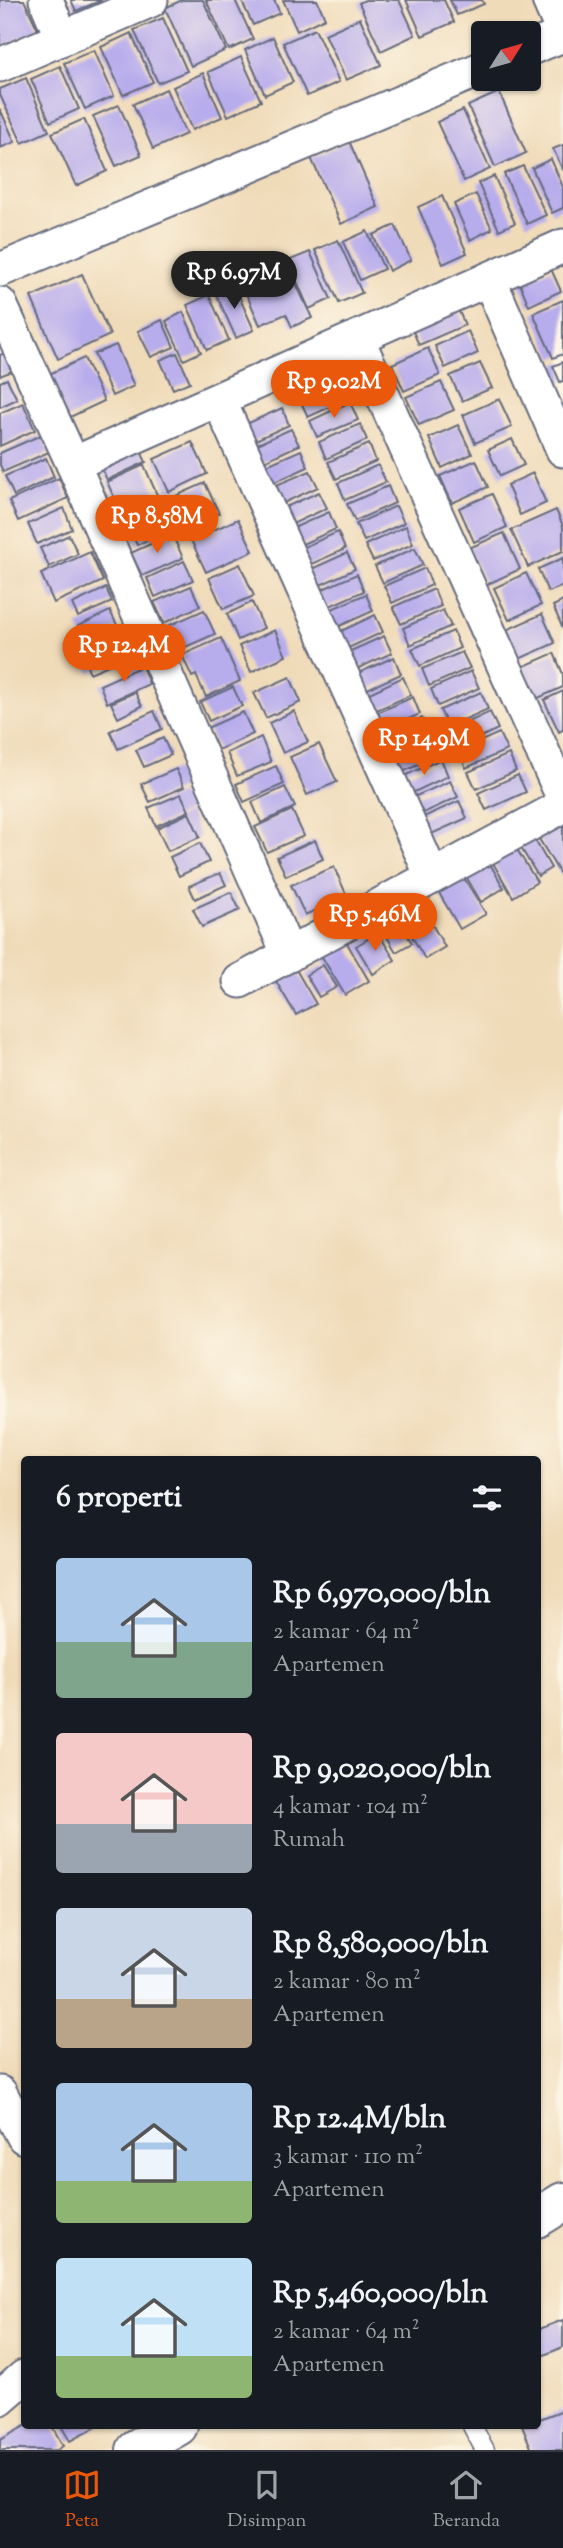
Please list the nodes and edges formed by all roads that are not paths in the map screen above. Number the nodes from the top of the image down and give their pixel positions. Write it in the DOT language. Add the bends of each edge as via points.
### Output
graph roads {
  1 [pos="46,0"];
  2 [pos="151,0"];
  3 [pos="549,0"];
  4 [pos="563,34"];
  5 [pos="62,37"];
  6 [pos="541,43"];
  7 [pos="0,65"];
  8 [pos="471,73"];
  9 [pos="563,246"];
  10 [pos="0,271"];
  11 [pos="489,279"];
  12 [pos="0,304"];
  13 [pos="357,338"];
  14 [pos="219,400"];
  15 [pos="563,450"];
  16 [pos="73,464"];
  17 [pos="563,797"];
  18 [pos="563,806"];
  19 [pos="432,876"];
  20 [pos="289,955"];
  21 [pos="240,981"];
  22 [pos="0,2093"];
  23 [pos="21,2132"];
  24 [pos="563,2202"];
  25 [pos="541,2216"];
  26 [pos="21,2380"];
  27 [pos="0,2398"];
  28 [pos="173,2429"];
  29 [pos="474,2429"];
  30 [pos="136,2450"];
  31 [pos="485,2450"];
  1 -- 5 [label="street"];
  2 -- 5 [label="street"];
  3 -- 4 [label="street"];
  4 -- 6 [label="street"];
  5 -- 7 [label="street"];
  8 -- 10 [label="street"];
  9 -- 11 [label="street"];
  11 -- 13 [label="street"];
  11 -- 15 [label="street"];
  12 -- 16 [label="street"];
  13 -- 14 [label="street"];
  13 -- 17 [label="street"];
  14 -- 16 [label="street"];
  14 -- 19 [label="street"];
  16 -- 20 [label="street"];
  18 -- 19 [label="street"];
  19 -- 20 [label="street"];
  20 -- 21 [label="street"];
  22 -- 23 [label="street"];
  24 -- 25 [label="main road"];
  26 -- 27 [label="street"];
  28 -- 30 [label="main road"];
  29 -- 31 [label="lane"];
}
